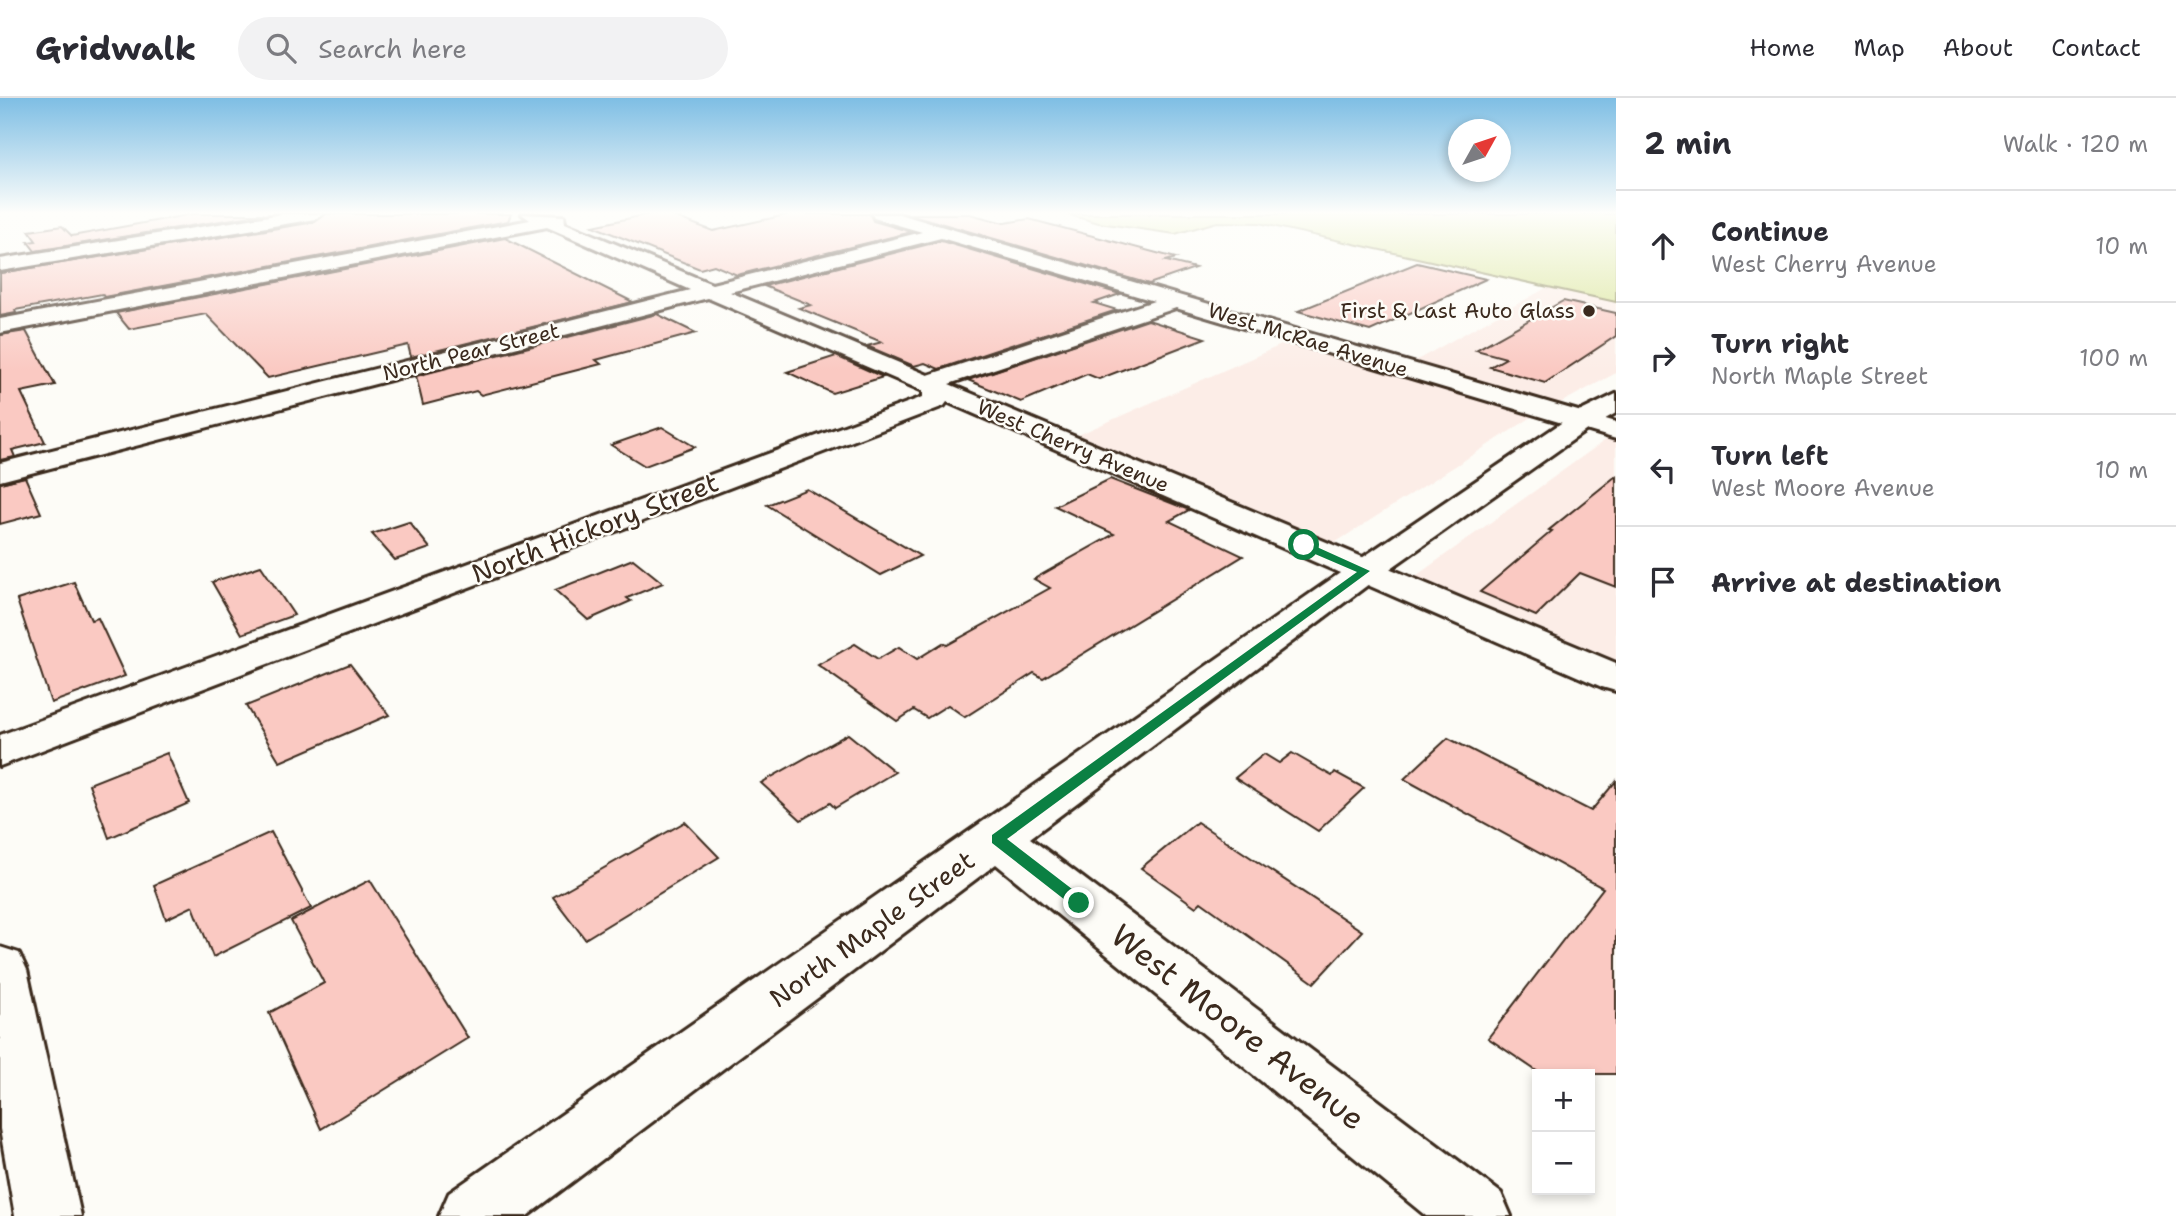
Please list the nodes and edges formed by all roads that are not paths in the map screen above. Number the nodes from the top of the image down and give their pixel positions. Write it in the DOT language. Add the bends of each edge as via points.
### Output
graph roads {
  1 [pos="299,266"];
  2 [pos="651,266"];
  3 [pos="807,266"];
  4 [pos="1058,266"];
  5 [pos="709,291"];
  6 [pos="1176,301"];
  7 [pos="0,326"];
  8 [pos="936,388"];
  9 [pos="1604,418"];
  10 [pos="0,472"];
  11 [pos="1365,571"];
  12 [pos="1616,678"];
  13 [pos="0,751"];
  14 [pos="997,839"];
  15 [pos="0,970"];
  16 [pos="48,1216"];
  17 [pos="472,1216"];
  18 [pos="1478,1216"];
  1 -- 7 [label="street"];
  2 -- 5 [label="street, West Cherry Avenue"];
  3 -- 5 [label="street, North Pear Street"];
  4 -- 6 [label="street, West McRae Avenue"];
  5 -- 8 [label="street, West Cherry Avenue"];
  5 -- 10 [label="street, North Pear Street"];
  6 -- 8 [label="street, North Hickory Street" via="937,379"];
  6 -- 9 [label="street, West McRae Avenue"];
  8 -- 11 [label="street, West Cherry Avenue"];
  8 -- 13 [label="street, North Hickory Street" via="935,401"];
  9 -- 11 [label="street, North Maple Street"];
  11 -- 12 [label="street, West Cherry Avenue"];
  11 -- 14 [label="street, North Maple Street"];
  14 -- 17 [label="street, North Maple Street"];
  14 -- 18 [label="street, West Moore Avenue"];
  15 -- 16 [label="street"];
}
